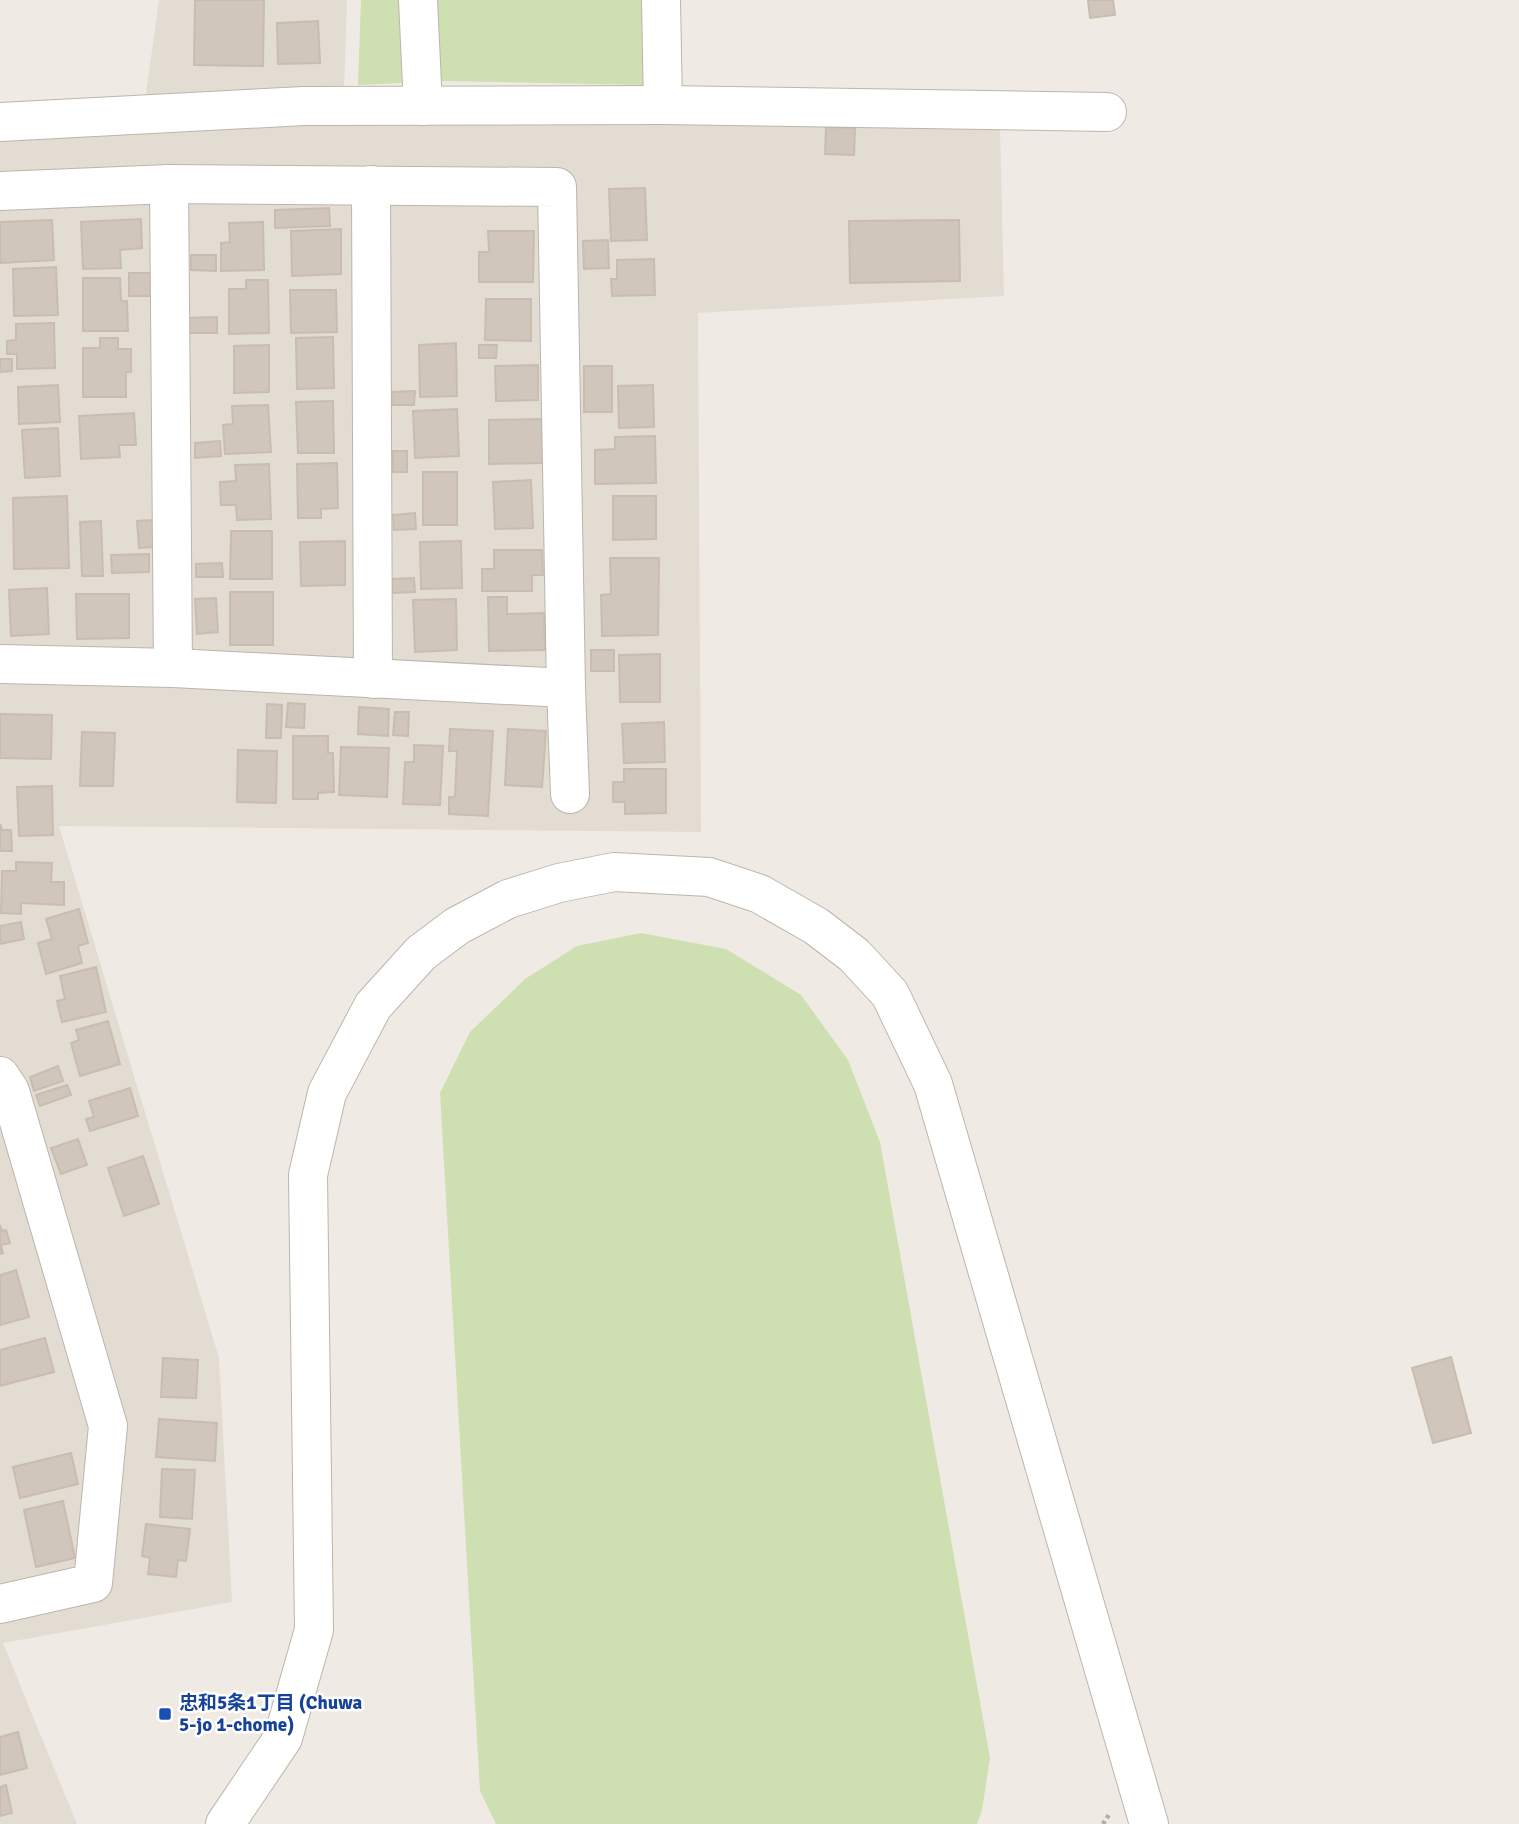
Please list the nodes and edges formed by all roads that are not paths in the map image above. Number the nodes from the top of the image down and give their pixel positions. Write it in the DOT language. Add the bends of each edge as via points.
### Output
graph roads {
  1 [pos="418,0"];
  2 [pos="661,0"];
  3 [pos="663,105"];
  4 [pos="423,106"];
  5 [pos="1107,112"];
  6 [pos="0,122"];
  7 [pos="169,184"];
  8 [pos="371,185"];
  9 [pos="0,191"];
  10 [pos="0,664"];
  11 [pos="173,668"];
  12 [pos="373,679"];
  13 [pos="566,688"];
  14 [pos="570,794"];
  15 [pos="0,1076"];
  16 [pos="0,1604"];
  17 [pos="225,1824"];
  18 [pos="1149,1824"];
  1 -- 4 [label="street"];
  2 -- 3 [label="street"];
  3 -- 4 [label="street"];
  3 -- 5 [label="street"];
  4 -- 6 [label="street" via="304,106"];
  7 -- 8 [label="street"];
  7 -- 9 [label="street"];
  7 -- 11 [label="street"];
  8 -- 12 [label="street"];
  8 -- 13 [label="street" via="557,187"];
  10 -- 11 [label="street"];
  11 -- 12 [label="street"];
  12 -- 13 [label="street"];
  13 -- 14 [label="street"];
  15 -- 16 [label="street" via="10,1091 108,1426 93,1583"];
  17 -- 18 [label="street" via="283,1738 314,1630 308,1175 327,1093 373,1006 421,953 457,926 508,899 614,872 709,877 760,894 845,948 890,994 933,1084"];
}
